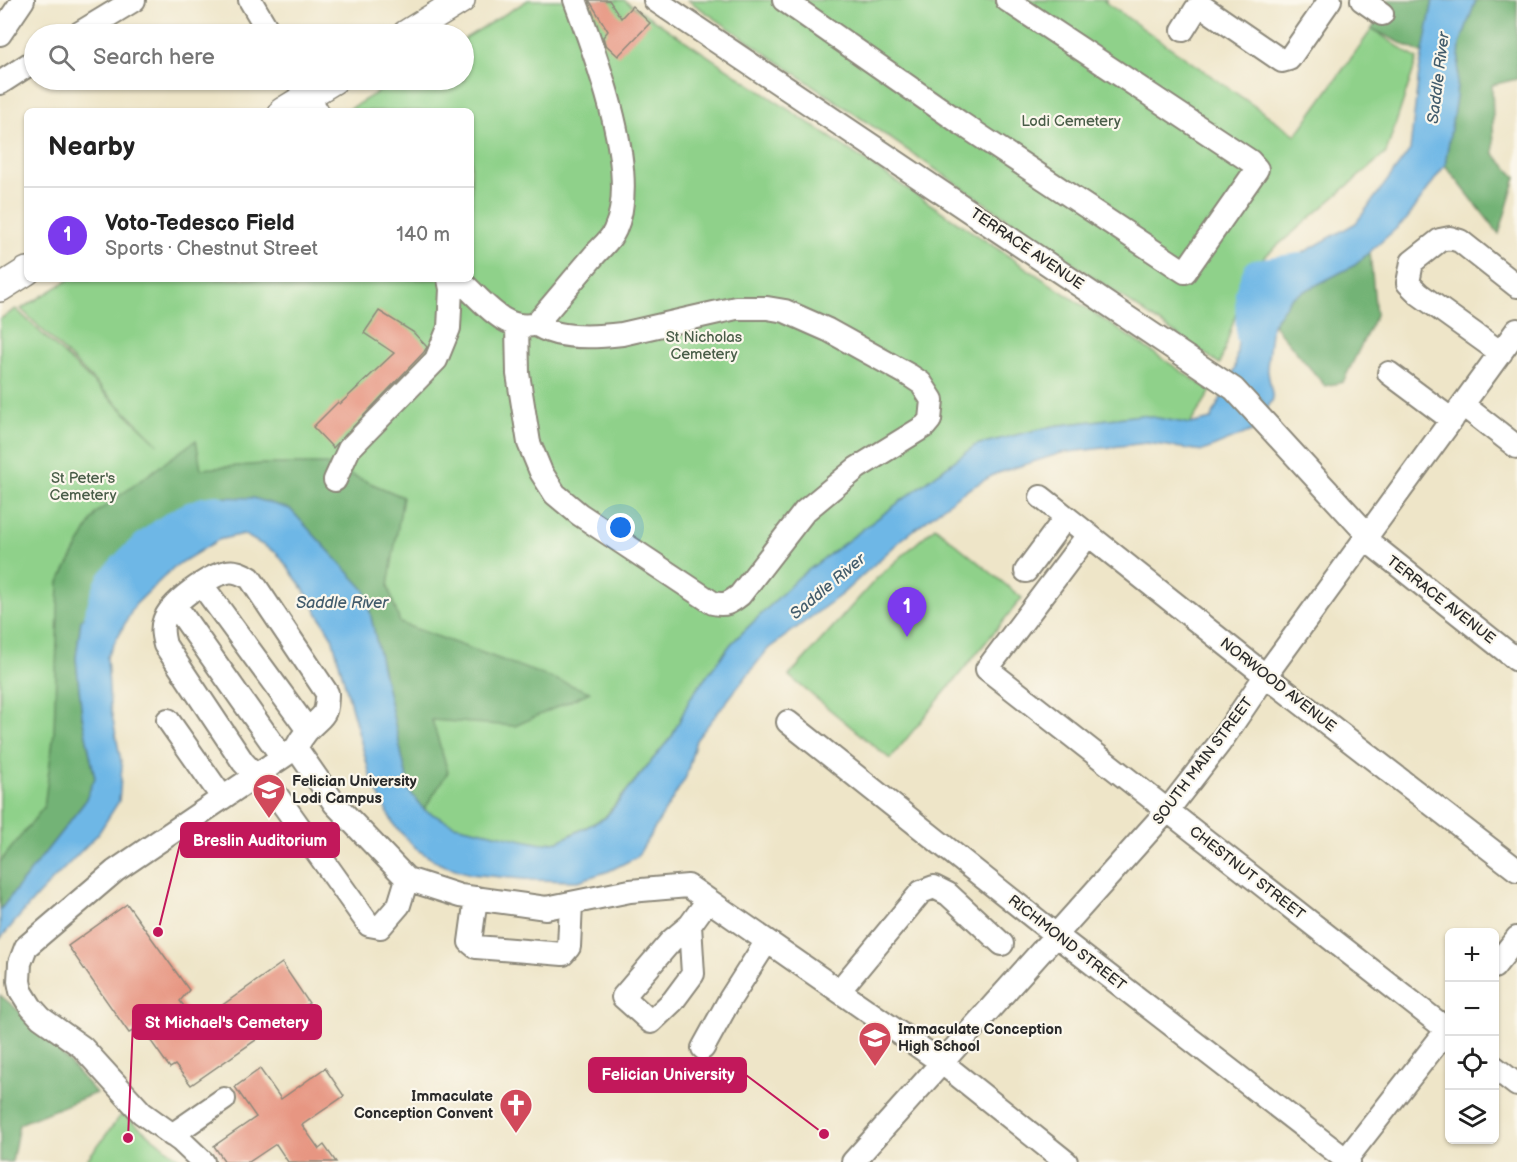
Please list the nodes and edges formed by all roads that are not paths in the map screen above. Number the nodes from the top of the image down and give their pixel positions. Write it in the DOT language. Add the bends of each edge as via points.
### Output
graph roads {
  1 [pos="23,0"];
  2 [pos="134,0"];
  3 [pos="250,0"];
  4 [pos="461,0"];
  5 [pos="576,0"];
  6 [pos="655,0"];
  7 [pos="784,0"];
  8 [pos="1007,0"];
  9 [pos="1330,0"];
  10 [pos="1362,0"];
  11 [pos="1382,14"];
  12 [pos="94,24"];
  13 [pos="264,24"];
  14 [pos="422,24"];
  15 [pos="1183,30"];
  16 [pos="0,34"];
  17 [pos="24,67"];
  18 [pos="0,83"];
  19 [pos="307,95"];
  20 [pos="288,108"];
  21 [pos="24,273"];
  22 [pos="450,282"];
  23 [pos="461,282"];
  24 [pos="1517,286"];
  25 [pos="0,288"];
  26 [pos="526,325"];
  27 [pos="1517,330"];
  28 [pos="1501,353"];
  29 [pos="1389,373"];
  30 [pos="1457,412"];
  31 [pos="1517,447"];
  32 [pos="334,480"];
  33 [pos="1041,497"];
  34 [pos="1066,517"];
  35 [pos="1088,535"];
  36 [pos="1366,537"];
  37 [pos="1026,571"];
  38 [pos="202,585"];
  39 [pos="175,605"];
  40 [pos="1517,660"];
  41 [pos="1266,676"];
  42 [pos="168,720"];
  43 [pos="788,722"];
  44 [pos="295,745"];
  45 [pos="257,774"];
  46 [pos="222,797"];
  47 [pos="1167,811"];
  48 [pos="1517,870"];
  49 [pos="407,879"];
  50 [pos="476,898"];
  51 [pos="708,900"];
  52 [pos="571,903"];
  53 [pos="690,925"];
  54 [pos="1057,936"];
  55 [pos="1517,938"];
  56 [pos="767,941"];
  57 [pos="1002,944"];
  58 [pos="1499,961"];
  59 [pos="839,991"];
  60 [pos="1445,1027"];
  61 [pos="1445,1033"];
  62 [pos="703,1048"];
  63 [pos="941,1062"];
  64 [pos="1499,1071"];
  65 [pos="1517,1085"];
  66 [pos="224,1099"];
  67 [pos="172,1134"];
  68 [pos="1346,1161"];
  69 [pos="203,1162"];
  70 [pos="853,1162"];
  71 [pos="1066,1162"];
  1 -- 16 [label="street"];
  2 -- 12 [label="street"];
  3 -- 13 [label="street"];
  4 -- 14 [label="main road"];
  5 -- 26 [label="street" via="613,120 623,169 622,208 615,231"];
  6 -- 36 [label="street, TERRACE AVENUE" via="1217,376 1262,418"];
  7 -- 8 [label="street" via="1185,273 1257,169"];
  9 -- 15 [label="street" via="1285,61 1203,7 1196,9"];
  10 -- 11 [label="street"];
  17 -- 18 [label="street"];
  19 -- 20 [label="main road"];
  21 -- 25 [label="main road"];
  22 -- 32 [label="street" via="449,328 436,360 349,449"];
  23 -- 26 [label="street" via="504,320"];
  24 -- 28 [label="street" via="1460,241 1450,238 1440,240 1412,262 1408,283"];
  26 -- 26 [label="street" via="552,332 606,336 736,308 785,311 828,330 921,383 932,400 930,420 857,468 805,511 740,595 729,603 712,603 555,494 529,443 518,374"];
  27 -- 28 [label="street, SOUTH MAIN STREET"];
  28 -- 30 [label="street, SOUTH MAIN STREET"];
  29 -- 30 [label="street"];
  30 -- 31 [label="street"];
  30 -- 36 [label="street, SOUTH MAIN STREET"];
  33 -- 34 [label="street, NORWOOD AVENUE"];
  34 -- 35 [label="street, NORWOOD AVENUE"];
  34 -- 37 [label="street"];
  35 -- 41 [label="street, NORWOOD AVENUE"];
  35 -- 47 [label="street, CHESTNUT STREET" via="987,669"];
  36 -- 40 [label="street, TERRACE AVENUE"];
  36 -- 41 [label="street, SOUTH MAIN STREET"];
  38 -- 39 [label="street"];
  38 -- 44 [label="street"];
  38 -- 44 [label="street" via="226,572 250,578 327,693 322,719"];
  39 -- 44 [label="street"];
  39 -- 45 [label="street" via="164,620 165,645 243,762"];
  41 -- 47 [label="street, SOUTH MAIN STREET"];
  41 -- 48 [label="street, NORWOOD AVENUE"];
  42 -- 46 [label="street"];
  43 -- 54 [label="street, RICHMOND STREET"];
  44 -- 45 [label="street"];
  44 -- 49 [label="street" via="335,804"];
  45 -- 46 [label="street"];
  45 -- 49 [label="street" via="369,925 380,927 399,905"];
  46 -- 67 [label="street" via="115,871 26,946 20,963 21,991 31,1008 82,1047 142,1113"];
  47 -- 54 [label="street, SOUTH MAIN STREET"];
  47 -- 60 [label="street, CHESTNUT STREET"];
  49 -- 50 [label="street"];
  50 -- 52 [label="street" via="546,908"];
  50 -- 52 [label="street" via="470,942 476,947 563,954 569,947"];
  51 -- 52 [label="street" via="688,886 630,891"];
  51 -- 53 [label="street"];
  51 -- 56 [label="street"];
  54 -- 63 [label="street, SOUTH MAIN STREET"];
  54 -- 68 [label="street, RICHMOND STREET"];
  55 -- 58 [label="street"];
  56 -- 59 [label="street"];
  56 -- 62 [label="street"];
  57 -- 59 [label="street" via="948,894 934,888 921,892"];
  59 -- 63 [label="street"];
  61 -- 68 [label="street"];
  63 -- 70 [label="street, SOUTH MAIN STREET"];
  63 -- 71 [label="street"];
  64 -- 65 [label="street"];
  66 -- 67 [label="street"];
  67 -- 69 [label="street"];
}
